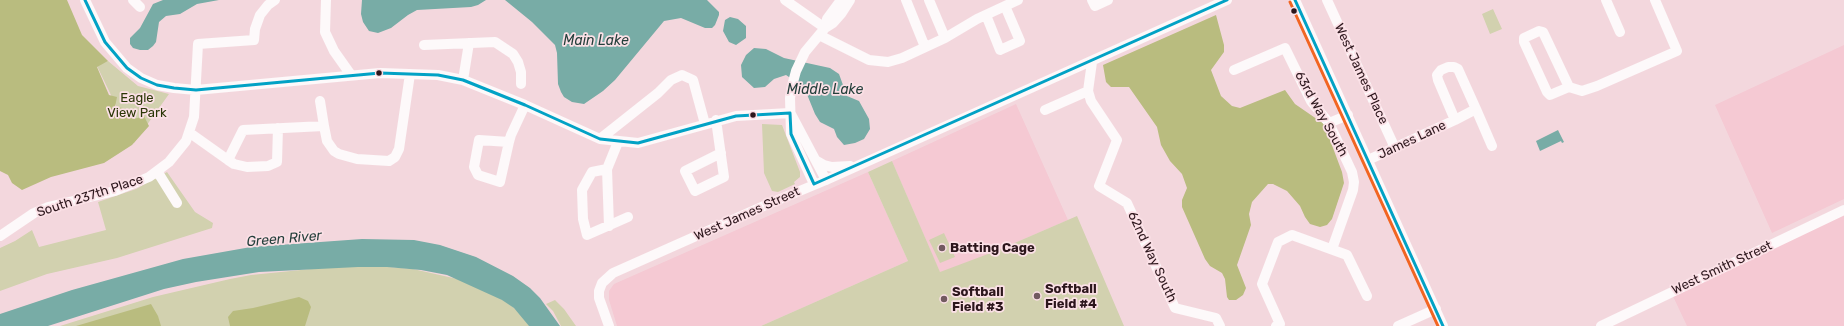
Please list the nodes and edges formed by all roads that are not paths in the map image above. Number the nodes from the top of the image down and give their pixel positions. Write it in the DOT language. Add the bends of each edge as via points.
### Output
graph roads {
  1 [pos="85,0"];
  2 [pos="275,0"];
  3 [pos="326,0"];
  4 [pos="785,0"];
  5 [pos="841,0"];
  6 [pos="850,0"];
  7 [pos="906,0"];
  8 [pos="929,0"];
  9 [pos="1018,0"];
  10 [pos="1092,0"];
  11 [pos="1108,0"];
  12 [pos="1227,0"];
  13 [pos="1295,0"];
  14 [pos="1327,0"];
  15 [pos="1606,0"];
  16 [pos="1654,0"];
  17 [pos="1005,6"];
  18 [pos="986,15"];
  19 [pos="822,31"];
  20 [pos="1620,32"];
  21 [pos="945,38"];
  22 [pos="469,42"];
  23 [pos="424,45"];
  24 [pos="925,47"];
  25 [pos="1092,62"];
  26 [pos="1234,70"];
  27 [pos="410,74"];
  28 [pos="351,75"];
  29 [pos="464,80"];
  30 [pos="521,84"];
  31 [pos="1569,87"];
  32 [pos="196,90"];
  33 [pos="1088,91"];
  34 [pos="320,101"];
  35 [pos="525,105"];
  36 [pos="1476,109"];
  37 [pos="1045,110"];
  38 [pos="790,112"];
  39 [pos="1348,115"];
  40 [pos="716,120"];
  41 [pos="1455,120"];
  42 [pos="1329,123"];
  43 [pos="705,124"];
  44 [pos="324,126"];
  45 [pos="278,128"];
  46 [pos="190,133"];
  47 [pos="600,139"];
  48 [pos="509,142"];
  49 [pos="618,142"];
  50 [pos="1492,146"];
  51 [pos="1395,148"];
  52 [pos="721,153"];
  53 [pos="228,160"];
  54 [pos="1368,160"];
  55 [pos="817,161"];
  56 [pos="860,164"];
  57 [pos="607,169"];
  58 [pos="157,171"];
  59 [pos="826,180"];
  60 [pos="814,184"];
  61 [pos="177,203"];
  62 [pos="1844,210"];
  63 [pos="628,217"];
  64 [pos="609,226"];
  65 [pos="0,236"];
  66 [pos="1332,249"];
  67 [pos="1367,296"];
  68 [pos="1436,309"];
  69 [pos="609,326"];
  70 [pos="1220,326"];
  71 [pos="1276,326"];
  72 [pos="1398,326"];
  73 [pos="1443,326"];
  74 [pos="1601,326"];
  1 -- 32 [label="street" via="105,42 127,68 141,78 157,84"];
  2 -- 32 [label="street, South 237th Place" via="268,4 260,15 254,40 198,44"];
  3 -- 28 [label="street" via="325,32 334,52"];
  4 -- 19 [label="street"];
  5 -- 19 [label="street" via="826,19"];
  6 -- 19 [label="street" via="833,24"];
  7 -- 24 [label="street"];
  8 -- 21 [label="street"];
  9 -- 17 [label="street"];
  10 -- 11 [label="street" via="1095,6"];
  12 -- 25 [label="street, West James Street"];
  13 -- 39 [label="street"];
  14 -- 51 [label="street, West James Place"];
  15 -- 20 [label="street"];
  16 -- 31 [label="street" via="1677,51 1597,86 1582,91"];
  17 -- 18 [label="street"];
  17 -- 18 [label="street" via="1020,41 1000,50"];
  18 -- 21 [label="street"];
  19 -- 24 [label="street" via="869,60 879,62 888,62"];
  19 -- 38 [label="street" via="796,71"];
  21 -- 24 [label="street"];
  22 -- 23 [label="street"];
  22 -- 29 [label="street"];
  22 -- 30 [label="street" via="495,42 505,47 518,62"];
  25 -- 33 [label="street, 62nd Way South"];
  25 -- 56 [label="street, West James Street"];
  26 -- 42 [label="street, 63rd Way South" via="1285,48 1311,101"];
  27 -- 28 [label="street"];
  27 -- 29 [label="street"];
  27 -- 44 [label="street" via="399,149 395,157 389,161 357,159 339,154 327,141"];
  28 -- 32 [label="street"];
  29 -- 35 [label="street"];
  31 -- 31 [label="street" via="1543,32 1539,30 1524,38 1547,92 1550,95"];
  32 -- 46 [label="street, South 237th Place"];
  33 -- 37 [label="street"];
  33 -- 70 [label="street, 62nd Way South" via="1095,110 1117,140 1099,186 1127,203 1175,308 1216,318"];
  34 -- 44 [label="street"];
  35 -- 47 [label="street"];
  35 -- 48 [label="street"];
  36 -- 41 [label="street, James Lane"];
  36 -- 41 [label="street" via="1458,69 1448,67 1441,70 1437,75 1438,80"];
  36 -- 50 [label="street"];
  38 -- 40 [label="street"];
  38 -- 55 [label="street" via="804,142"];
  38 -- 60 [label="street" via="791,134"];
  39 -- 42 [label="street"];
  39 -- 54 [label="street"];
  40 -- 43 [label="street"];
  40 -- 52 [label="street"];
  41 -- 51 [label="street, James Lane"];
  42 -- 66 [label="street, 63rd Way South" via="1352,172 1354,182"];
  43 -- 47 [label="street" via="693,80 682,75 671,80 658,94"];
  43 -- 49 [label="street" via="638,143"];
  44 -- 45 [label="street"];
  45 -- 53 [label="street" via="243,130"];
  45 -- 53 [label="street" via="277,162 268,166 247,167"];
  46 -- 53 [label="street"];
  46 -- 58 [label="street, South 237th Place" via="180,150"];
  47 -- 49 [label="street"];
  48 -- 48 [label="street" via="500,182 478,175 474,168 479,140"];
  49 -- 57 [label="street"];
  51 -- 54 [label="street, James Lane"];
  52 -- 52 [label="street" via="724,177 695,191 684,171"];
  54 -- 68 [label="street"];
  55 -- 56 [label="street" via="832,167"];
  55 -- 59 [label="street"];
  56 -- 59 [label="street, West James Street"];
  57 -- 64 [label="street"];
  57 -- 64 [label="street" via="592,172 586,181 582,190 583,219 587,235"];
  58 -- 61 [label="street"];
  58 -- 65 [label="street, South 237th Place" via="115,191 48,207"];
  59 -- 60 [label="street, West James Street"];
  60 -- 69 [label="street, West James Street" via="613,273 600,287 599,298"];
  62 -- 74 [label="street, West Smith Street"];
  63 -- 64 [label="street"];
  66 -- 67 [label="street" via="1349,257"];
  66 -- 71 [label="street" via="1292,235 1278,242 1262,284 1280,324"];
  68 -- 72 [label="street"];
  68 -- 73 [label="street"];
}
